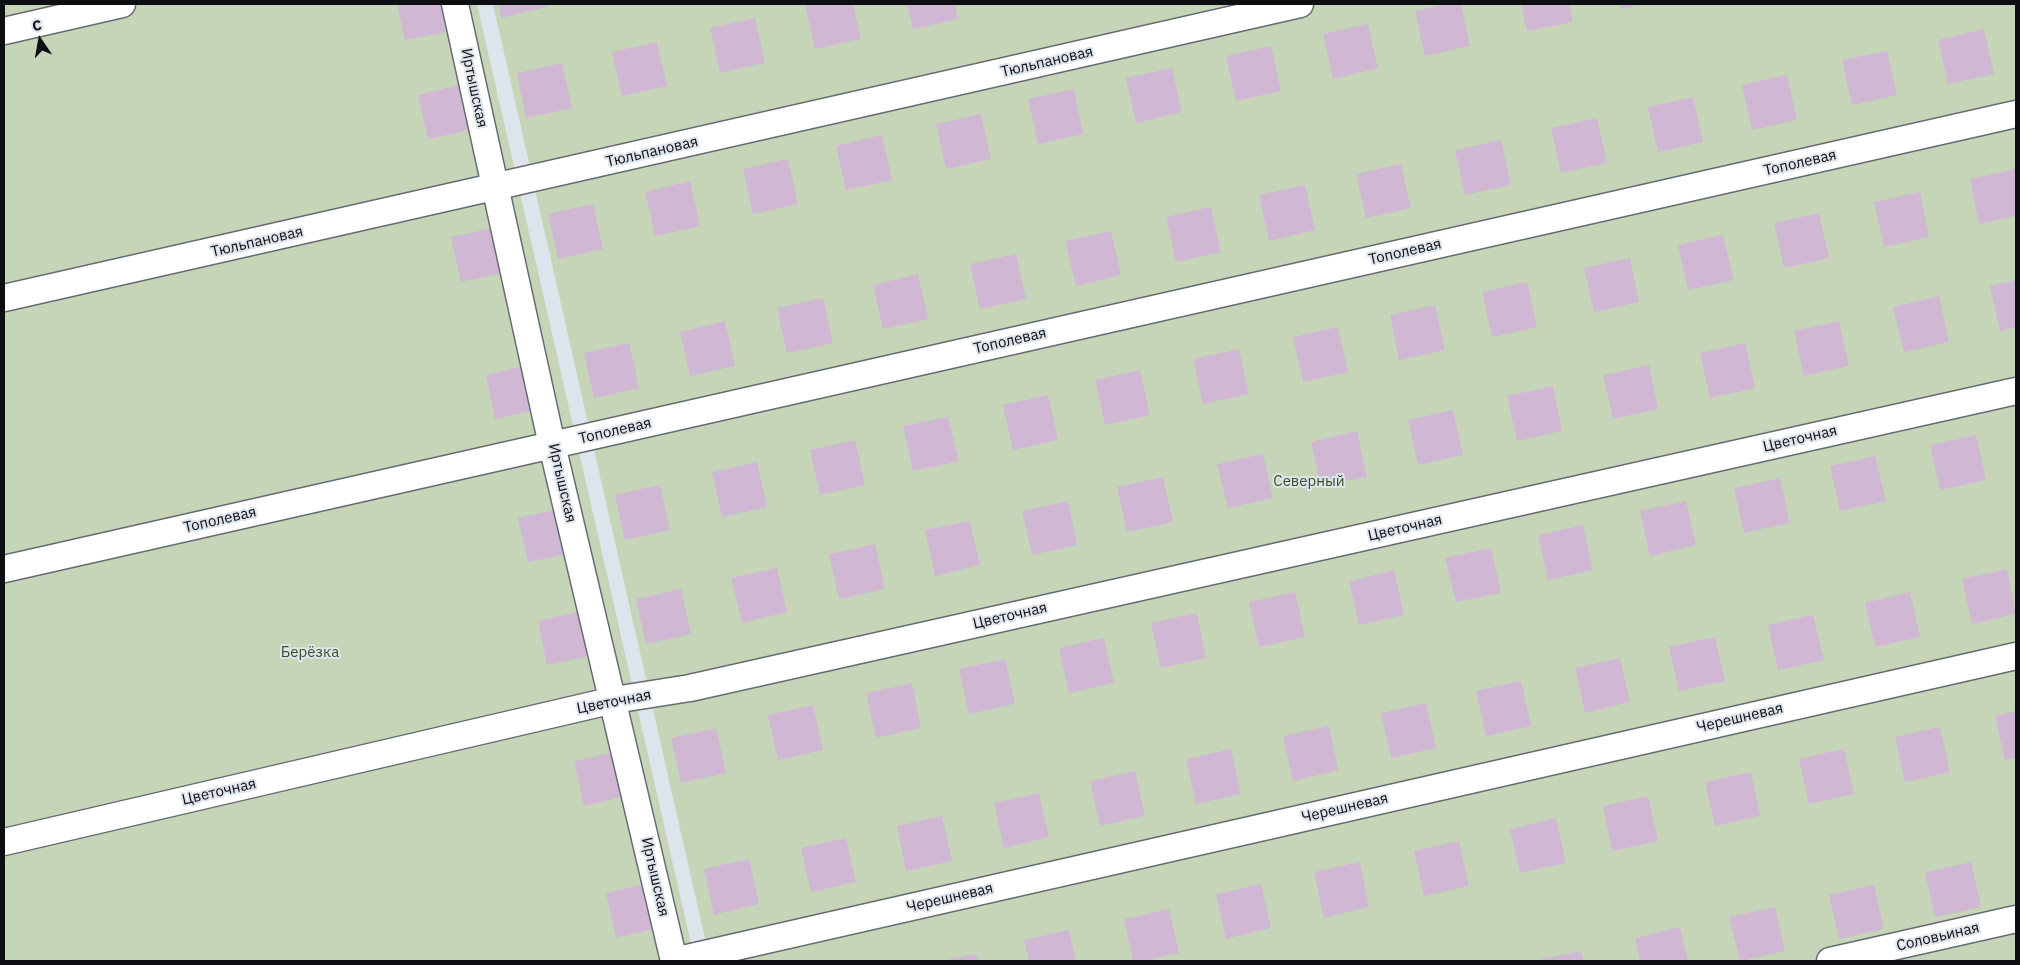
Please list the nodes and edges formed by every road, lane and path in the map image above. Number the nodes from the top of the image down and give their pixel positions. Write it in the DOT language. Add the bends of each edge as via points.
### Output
graph roads {
  1 [pos="122,4"];
  2 [pos="455,4"];
  3 [pos="1300,4"];
  4 [pos="4,31"];
  5 [pos="2016,114"];
  6 [pos="496,188"];
  7 [pos="4,298"];
  8 [pos="2016,391"];
  9 [pos="552,445"];
  10 [pos="4,568"];
  11 [pos="2016,656"];
  12 [pos="614,700"];
  13 [pos="4,842"];
  14 [pos="2016,919"];
  15 [pos="674,961"];
  16 [pos="1830,961"];
  1 -- 4 [label="street"];
  2 -- 6 [label="street, Иртышская"];
  3 -- 6 [label="street, Тюльпановая"];
  5 -- 9 [label="street, Тополевая"];
  6 -- 7 [label="street, Тюльпановая"];
  6 -- 9 [label="street, Иртышская"];
  8 -- 12 [label="street, Цветочная" via="700,686"];
  9 -- 10 [label="street, Тополевая"];
  9 -- 12 [label="street, Иртышская"];
  11 -- 15 [label="street, Черешневая"];
  12 -- 13 [label="street, Цветочная"];
  12 -- 15 [label="street, Иртышская"];
  14 -- 16 [label="street, Соловьиная"];
}
